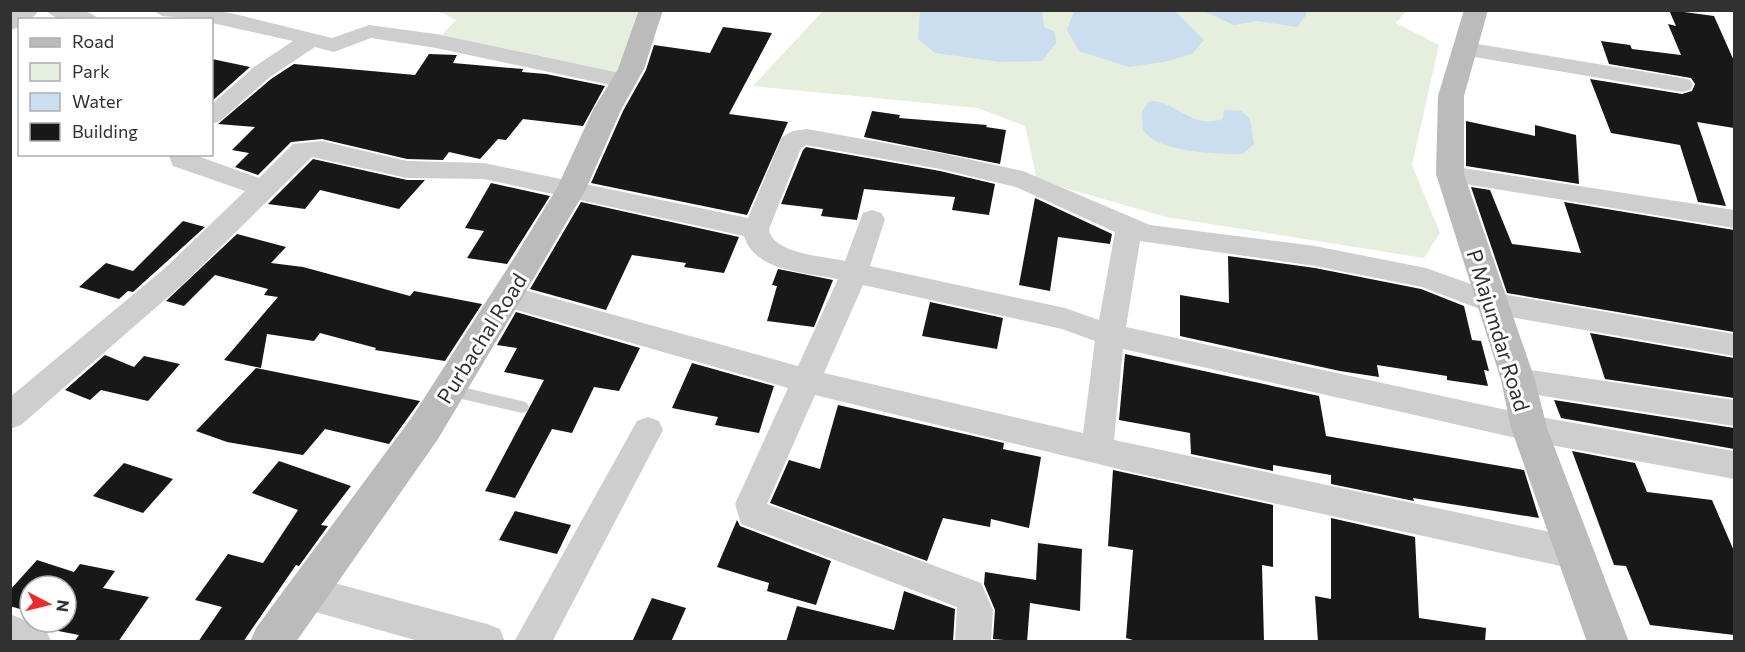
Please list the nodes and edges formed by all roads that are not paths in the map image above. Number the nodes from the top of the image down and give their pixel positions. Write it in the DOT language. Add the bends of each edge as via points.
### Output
graph roads {
  1 [pos="57,10"];
  2 [pos="160,10"];
  3 [pos="651,10"];
  4 [pos="1476,10"];
  5 [pos="83,18"];
  6 [pos="310,40"];
  7 [pos="1465,49"];
  8 [pos="624,81"];
  9 [pos="1682,85"];
  10 [pos="213,115"];
  11 [pos="181,156"];
  12 [pos="1450,174"];
  13 [pos="261,189"];
  14 [pos="571,189"];
  15 [pos="872,219"];
  16 [pos="1734,219"];
  17 [pos="1129,228"];
  18 [pos="756,229"];
  19 [pos="854,273"];
  20 [pos="506,296"];
  21 [pos="1493,303"];
  22 [pos="1110,334"];
  23 [pos="1734,345"];
  24 [pos="1518,380"];
  25 [pos="807,381"];
  26 [pos="449,390"];
  27 [pos="522,408"];
  28 [pos="1734,413"];
  29 [pos="10,416"];
  30 [pos="1529,428"];
  31 [pos="648,430"];
  32 [pos="1097,450"];
  33 [pos="1734,465"];
  34 [pos="1575,553"];
  35 [pos="308,593"];
  36 [pos="10,631"];
  37 [pos="33,642"];
  38 [pos="271,642"];
  39 [pos="487,642"];
  40 [pos="532,642"];
  41 [pos="973,642"];
  42 [pos="1608,642"];
  1 -- 5 [label="street"];
  2 -- 6 [label="street" via="235,20"];
  3 -- 8 [label="street, Purbachal Road" via="638,53"];
  4 -- 7 [label="street, P Majumdar Road"];
  6 -- 8 [label="street" via="333,45 369,31"];
  6 -- 10 [label="street" via="262,72"];
  7 -- 9 [label="street"];
  7 -- 12 [label="street, P Majumdar Road" via="1451,96"];
  8 -- 14 [label="street, Purbachal Road"];
  11 -- 13 [label="street" via="182,160"];
  12 -- 16 [label="street"];
  12 -- 21 [label="street, P Majumdar Road"];
  13 -- 14 [label="street" via="302,150 314,147 382,165 438,173 483,171"];
  13 -- 29 [label="street" via="174,276"];
  14 -- 18 [label="street"];
  14 -- 20 [label="street, Purbachal Road"];
  15 -- 19 [label="street"];
  17 -- 18 [label="street" via="1023,180 801,137 791,143"];
  17 -- 21 [label="street" via="1168,238 1315,256 1426,278"];
  17 -- 22 [label="street"];
  18 -- 19 [label="street" via="757,240 773,255"];
  19 -- 22 [label="street" via="1065,319"];
  19 -- 25 [label="street"];
  20 -- 25 [label="street"];
  20 -- 26 [label="street, Purbachal Road"];
  21 -- 23 [label="street"];
  21 -- 24 [label="street, P Majumdar Road"];
  22 -- 30 [label="street"];
  22 -- 32 [label="street"];
  24 -- 28 [label="street"];
  24 -- 30 [label="street, P Majumdar Road"];
  25 -- 32 [label="street"];
  25 -- 41 [label="street" via="750,510 824,542 969,595 976,607"];
  26 -- 27 [label="lane"];
  26 -- 35 [label="street, Purbachal Road"];
  30 -- 33 [label="street"];
  30 -- 34 [label="street, P Majumdar Road"];
  31 -- 40 [label="street"];
  32 -- 34 [label="street"];
  34 -- 42 [label="street, P Majumdar Road"];
  35 -- 38 [label="street, Purbachal Road"];
  35 -- 39 [label="street"];
  36 -- 37 [label="street"];
}
